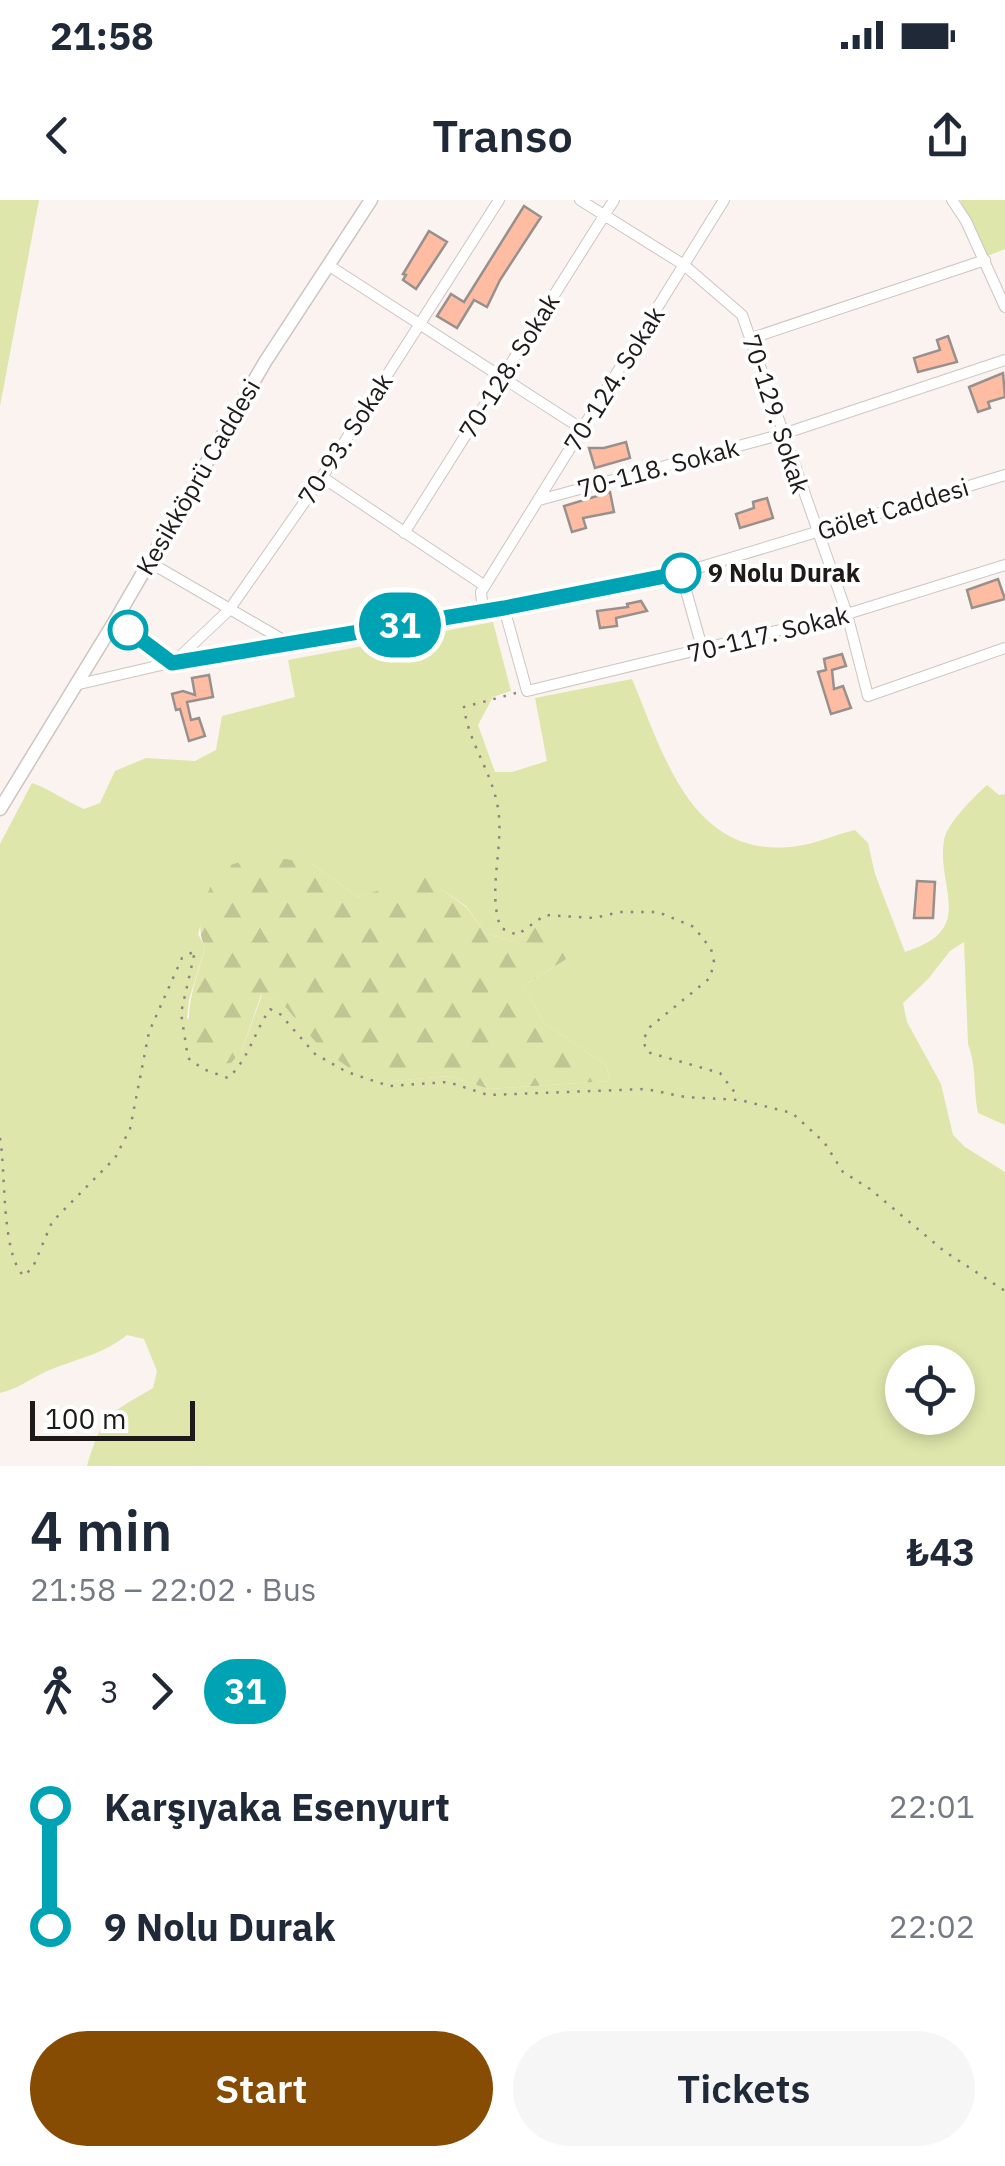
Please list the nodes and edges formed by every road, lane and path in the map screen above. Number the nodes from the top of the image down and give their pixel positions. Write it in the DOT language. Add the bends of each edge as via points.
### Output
graph roads {
  1 [pos="371,200"];
  2 [pos="499,200"];
  3 [pos="580,200"];
  4 [pos="614,200"];
  5 [pos="724,200"];
  6 [pos="952,200"];
  7 [pos="605,215"];
  8 [pos="984,260"];
  9 [pos="328,265"];
  10 [pos="684,265"];
  11 [pos="1005,307"];
  12 [pos="420,324"];
  13 [pos="752,338"];
  14 [pos="1005,360"];
  15 [pos="502,377"];
  16 [pos="582,429"];
  17 [pos="783,434"];
  18 [pos="1005,474"];
  19 [pos="322,478"];
  20 [pos="539,500"];
  21 [pos="404,532"];
  22 [pos="815,532"];
  23 [pos="149,562"];
  24 [pos="1005,565"];
  25 [pos="681,573"];
  26 [pos="485,586"];
  27 [pos="504,608"];
  28 [pos="229,610"];
  29 [pos="483,612"];
  30 [pos="846,614"];
  31 [pos="115,621"];
  32 [pos="290,644"];
  33 [pos="1005,648"];
  34 [pos="702,651"];
  35 [pos="172,663"];
  36 [pos="75,685"];
  37 [pos="527,691"];
  38 [pos="0,809"];
  39 [pos="740,1100"];
  40 [pos="0,1138"];
  41 [pos="1005,1290"];
  1 -- 9 [label="street, Kesikköprü Caddesi"];
  2 -- 12 [label="street, 70-93. Sokak"];
  3 -- 7 [label="street, 70-129. Sokak"];
  4 -- 7 [label="street, 70-128. Sokak"];
  5 -- 10 [label="street, 70-124. Sokak"];
  6 -- 8 [label="street"];
  7 -- 10 [label="street, 70-129. Sokak"];
  7 -- 15 [label="street, 70-128. Sokak"];
  8 -- 11 [label="street"];
  8 -- 13 [label="street"];
  9 -- 12 [label="street"];
  9 -- 23 [label="street, Kesikköprü Caddesi"];
  10 -- 13 [label="street, 70-129. Sokak" via="742,315"];
  10 -- 16 [label="street, 70-124. Sokak"];
  12 -- 15 [label="street"];
  12 -- 19 [label="street, 70-93. Sokak"];
  13 -- 17 [label="street, 70-129. Sokak"];
  14 -- 17 [label="street, 70-118. Sokak"];
  15 -- 16 [label="street"];
  15 -- 21 [label="street, 70-128. Sokak"];
  16 -- 20 [label="street, 70-124. Sokak"];
  17 -- 20 [label="street, 70-118. Sokak"];
  17 -- 22 [label="street, 70-129. Sokak"];
  18 -- 22 [label="street, Gölet Caddesi"];
  19 -- 21 [label="street"];
  19 -- 28 [label="street, 70-93. Sokak"];
  20 -- 26 [label="street, 70-124. Sokak"];
  21 -- 26 [label="street"];
  22 -- 25 [label="street, Gölet Caddesi"];
  22 -- 30 [label="street, 70-129. Sokak"];
  23 -- 28 [label="street"];
  23 -- 31 [label="street, Kesikköprü Caddesi"];
  24 -- 30 [label="street, 70-117. Sokak"];
  25 -- 27 [label="street, Gölet Caddesi"];
  25 -- 34 [label="street"];
  26 -- 29 [label="street, 70-124. Sokak"];
  27 -- 29 [label="street, Gölet Caddesi"];
  27 -- 37 [label="street"];
  28 -- 32 [label="street"];
  28 -- 35 [label="street, 70-93. Sokak"];
  29 -- 32 [label="street, Gölet Caddesi"];
  30 -- 33 [label="street, 70-129. Sokak" via="868,696"];
  30 -- 34 [label="street, 70-117. Sokak"];
  31 -- 35 [label="street"];
  31 -- 36 [label="street, Kesikköprü Caddesi"];
  32 -- 35 [label="street, Gölet Caddesi"];
  34 -- 37 [label="street, 70-117. Sokak"];
  35 -- 36 [label="street, Gölet Caddesi"];
  36 -- 38 [label="street, Kesikköprü Caddesi"];
  37 -- 39 [label="path" via="464,706 497,802 501,928 517,934 545,916 620,912 658,912 694,927 711,949 710,978 643,1040 647,1052 720,1073"];
  39 -- 40 [label="path" via="646,1088 488,1094 448,1082 389,1086 315,1054 270,1009 242,1065 228,1078 188,1058 181,1014 195,951 182,958 149,1032 130,1129 115,1158 52,1222 24,1276 7,1231"];
  39 -- 41 [label="path" via="792,1112 843,1172"];
}
